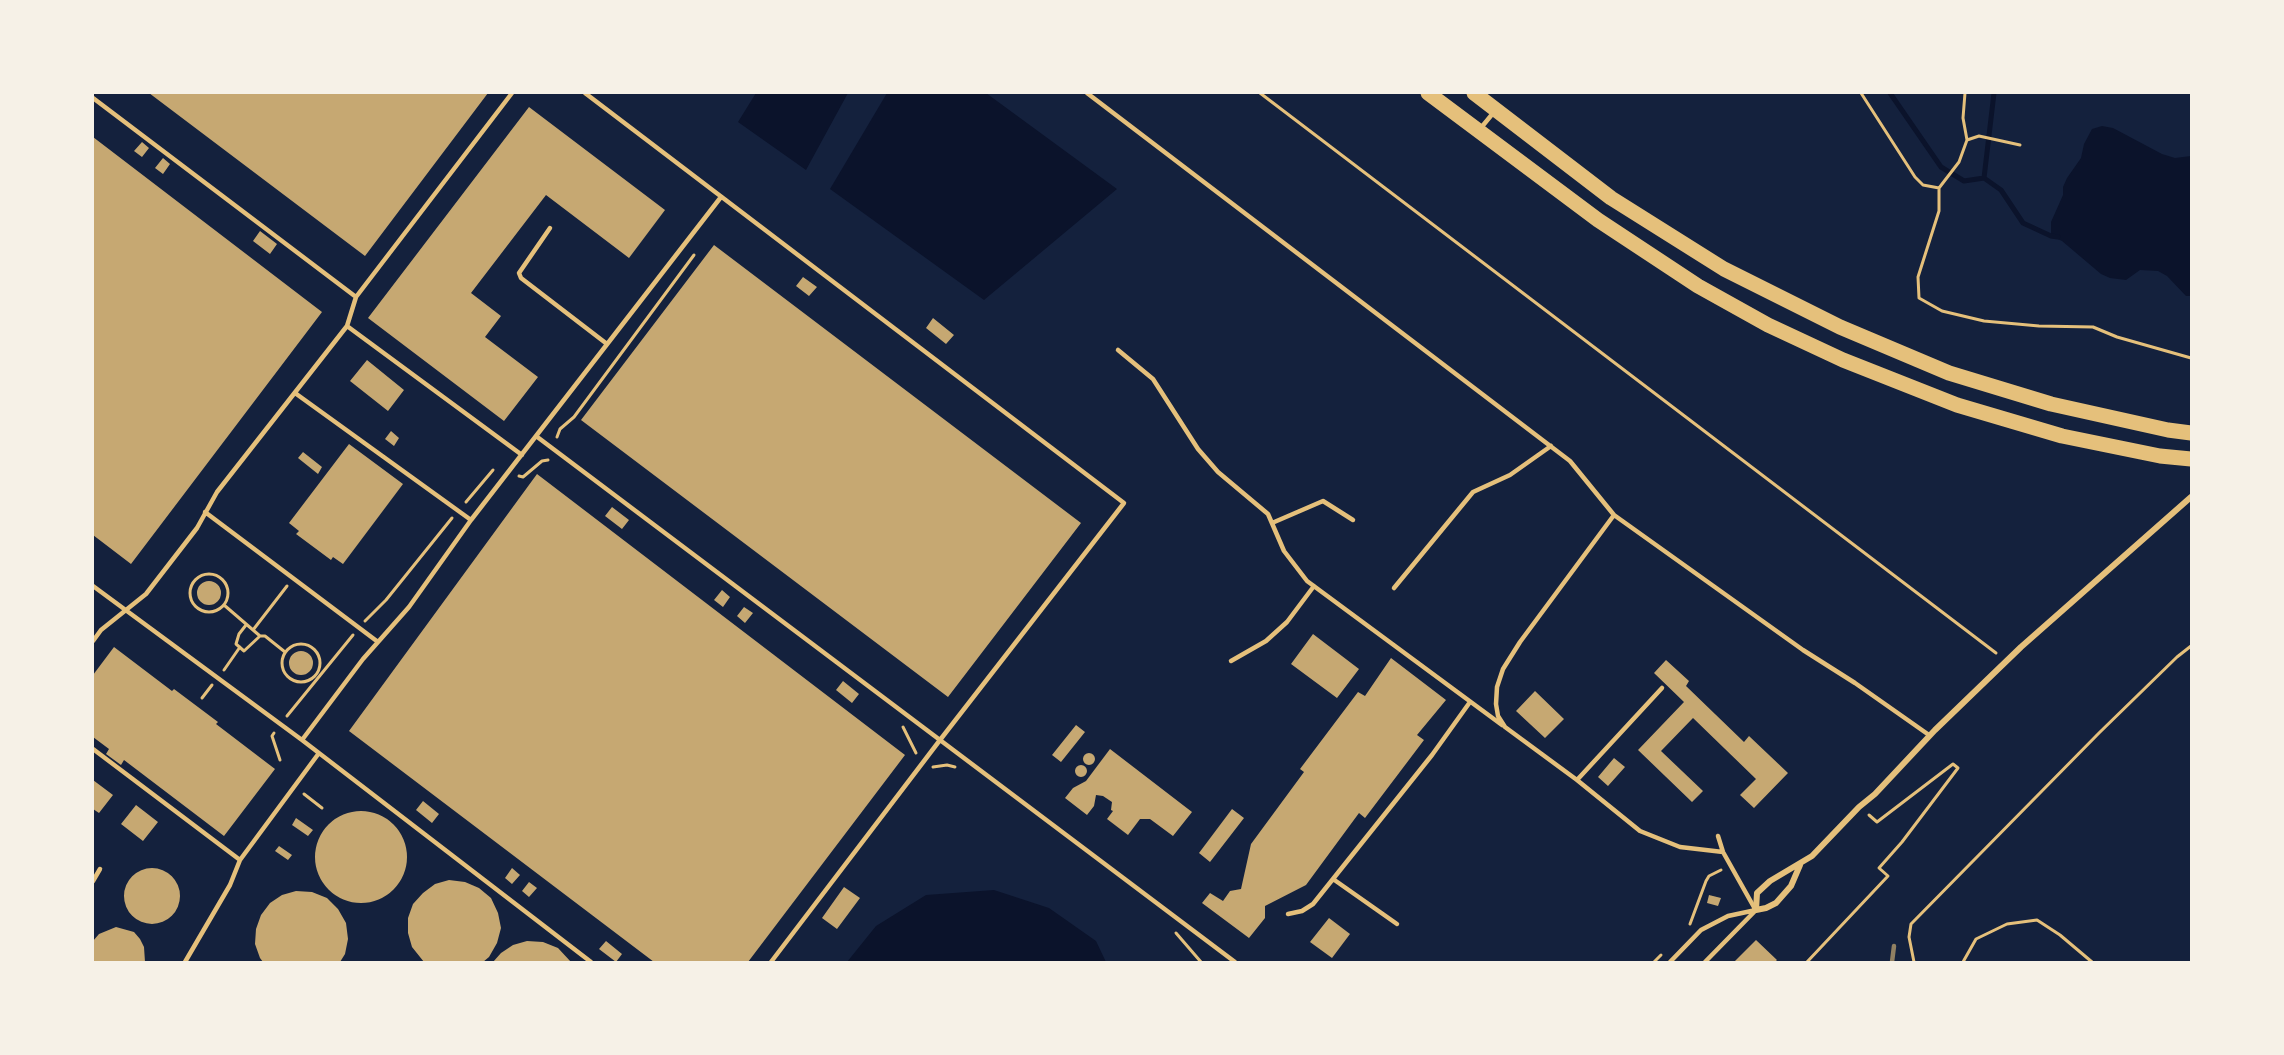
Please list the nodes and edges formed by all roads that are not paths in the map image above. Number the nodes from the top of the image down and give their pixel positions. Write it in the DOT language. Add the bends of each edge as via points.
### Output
graph roads {
  1 [pos="512,93"];
  2 [pos="585,93"];
  3 [pos="1087,93"];
  4 [pos="1428,93"];
  5 [pos="1474,93"];
  6 [pos="93,98"];
  7 [pos="1496,110"];
  8 [pos="1479,131"];
  9 [pos="721,197"];
  10 [pos="549,228"];
  11 [pos="356,297"];
  12 [pos="347,326"];
  13 [pos="607,344"];
  14 [pos="1118,350"];
  15 [pos="295,393"];
  16 [pos="2191,433"];
  17 [pos="536,436"];
  18 [pos="1551,446"];
  19 [pos="522,455"];
  20 [pos="2191,459"];
  21 [pos="2191,497"];
  22 [pos="205,512"];
  23 [pos="1614,515"];
  24 [pos="1353,519"];
  25 [pos="471,520"];
  26 [pos="1272,523"];
  27 [pos="93,586"];
  28 [pos="1314,586"];
  29 [pos="1394,588"];
  30 [pos="125,610"];
  31 [pos="93,641"];
  32 [pos="378,642"];
  33 [pos="1231,661"];
  34 [pos="1662,688"];
  35 [pos="1470,702"];
  36 [pos="1505,727"];
  37 [pos="1929,735"];
  38 [pos="302,740"];
  39 [pos="940,740"];
  40 [pos="93,749"];
  41 [pos="319,753"];
  42 [pos="1577,780"];
  43 [pos="1718,836"];
  44 [pos="1723,852"];
  45 [pos="240,860"];
  46 [pos="1800,865"];
  47 [pos="100,869"];
  48 [pos="1334,879"];
  49 [pos="93,881"];
  50 [pos="1756,910"];
  51 [pos="1287,914"];
  52 [pos="1397,924"];
  53 [pos="186,962"];
  54 [pos="591,962"];
  55 [pos="771,962"];
  56 [pos="1235,962"];
  57 [pos="1670,962"];
  58 [pos="1705,962"];
  1 -- 11 [label="lane"];
  2 -- 9 [label="lane"];
  3 -- 18 [label="lane"];
  4 -- 8 [label="main road"];
  5 -- 7 [label="main road"];
  6 -- 11 [label="lane"];
  7 -- 8 [label="lane"];
  7 -- 16 [label="main road" via="1611,198 1724,269 1840,327 1949,374 2051,404"];
  8 -- 20 [label="main road" via="1598,220 1698,286 1843,360 1957,405 2062,436"];
  9 -- 13 [label="lane"];
  9 -- 39 [label="lane" via="1124,503"];
  10 -- 13 [label="lane" via="519,273 521,278"];
  11 -- 12 [label="lane"];
  12 -- 15 [label="lane"];
  12 -- 19 [label="lane"];
  13 -- 17 [label="lane"];
  14 -- 26 [label="lane" via="1153,379 1198,449 1218,472 1268,514"];
  15 -- 22 [label="lane"];
  15 -- 25 [label="lane"];
  17 -- 19 [label="lane"];
  17 -- 39 [label="lane"];
  18 -- 23 [label="lane" via="1570,461"];
  18 -- 29 [label="lane" via="1510,475 1473,492"];
  19 -- 25 [label="lane"];
  21 -- 37 [label="street" via="2021,647"];
  22 -- 30 [label="lane" via="146,594"];
  22 -- 32 [label="lane"];
  23 -- 36 [label="lane" via="1503,669 1496,704"];
  23 -- 37 [label="lane"];
  24 -- 26 [label="lane" via="1323,501"];
  25 -- 32 [label="lane" via="409,607"];
  26 -- 28 [label="lane" via="1284,551"];
  27 -- 30 [label="lane"];
  28 -- 33 [label="lane" via="1287,622 1266,641"];
  28 -- 35 [label="lane"];
  30 -- 31 [label="lane"];
  30 -- 38 [label="lane"];
  32 -- 38 [label="lane"];
  34 -- 42 [label="lane"];
  35 -- 36 [label="lane"];
  35 -- 48 [label="lane"];
  36 -- 42 [label="lane"];
  37 -- 46 [label="street"];
  38 -- 41 [label="lane"];
  39 -- 55 [label="lane"];
  39 -- 56 [label="lane"];
  40 -- 45 [label="lane"];
  41 -- 45 [label="lane"];
  41 -- 54 [label="lane"];
  42 -- 44 [label="lane" via="1640,831 1680,848"];
  43 -- 44 [label="lane"];
  44 -- 50 [label="lane"];
  45 -- 53 [label="lane"];
  46 -- 50 [label="street" via="1791,886 1776,903"];
  46 -- 50 [label="street" via="1757,893"];
  47 -- 49 [label="lane"];
  48 -- 51 [label="lane" via="1313,904"];
  48 -- 52 [label="lane"];
  50 -- 57 [label="lane" via="1728,916 1701,930"];
  50 -- 58 [label="lane"];
}
